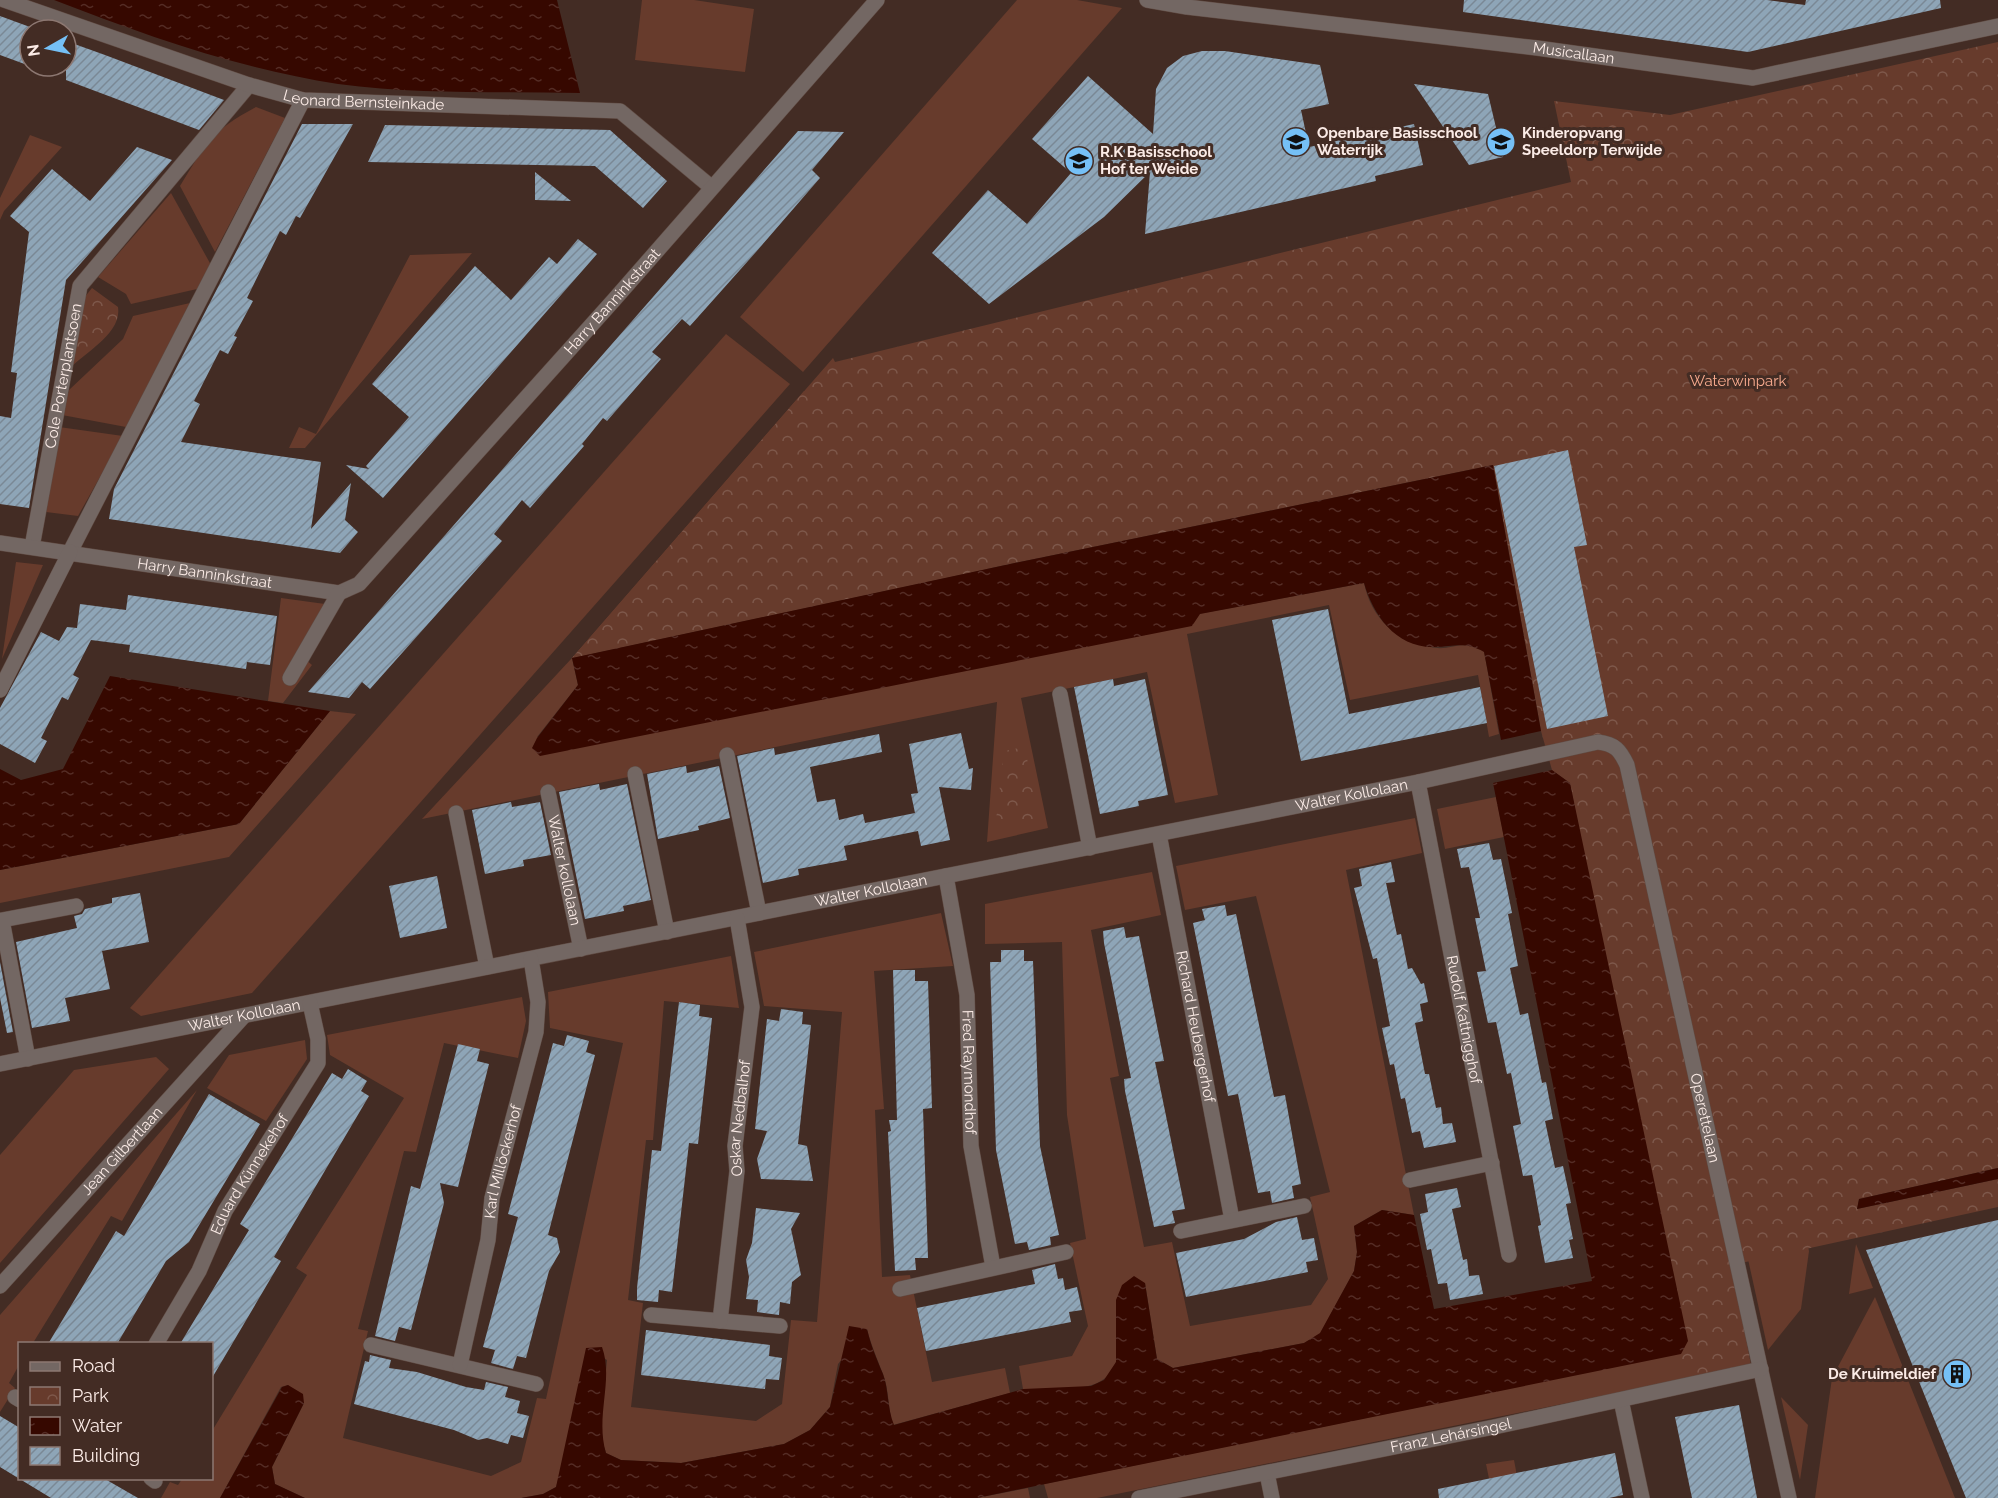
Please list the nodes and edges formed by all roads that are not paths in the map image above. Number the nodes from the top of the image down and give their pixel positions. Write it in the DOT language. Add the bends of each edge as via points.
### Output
graph roads {
  1 [pos="4,0"];
  2 [pos="877,0"];
  3 [pos="1147,0"];
  4 [pos="1998,26"];
  5 [pos="249,85"];
  6 [pos="303,100"];
  7 [pos="711,187"];
  8 [pos="0,543"];
  9 [pos="32,547"];
  10 [pos="70,552"];
  11 [pos="339,593"];
  12 [pos="290,678"];
  13 [pos="0,690"];
  14 [pos="1060,694"];
  15 [pos="1612,744"];
  16 [pos="727,755"];
  17 [pos="635,774"];
  18 [pos="1418,782"];
  19 [pos="549,792"];
  20 [pos="456,813"];
  21 [pos="1159,834"];
  22 [pos="1090,848"];
  23 [pos="946,876"];
  24 [pos="76,906"];
  25 [pos="759,913"];
  26 [pos="737,918"];
  27 [pos="667,932"];
  28 [pos="581,949"];
  29 [pos="531,959"];
  30 [pos="487,967"];
  31 [pos="310,1003"];
  32 [pos="243,1017"];
  33 [pos="28,1059"];
  34 [pos="0,1064"];
  35 [pos="1492,1163"];
  36 [pos="1410,1180"];
  37 [pos="1304,1206"];
  38 [pos="1232,1220"];
  39 [pos="1181,1231"];
  40 [pos="1066,1252"];
  41 [pos="1509,1255"];
  42 [pos="993,1267"];
  43 [pos="0,1286"];
  44 [pos="900,1289"];
  45 [pos="651,1315"];
  46 [pos="720,1321"];
  47 [pos="780,1326"];
  48 [pos="157,1342"];
  49 [pos="371,1345"];
  50 [pos="460,1365"];
  51 [pos="1761,1368"];
  52 [pos="536,1384"];
  53 [pos="1621,1400"];
  54 [pos="1267,1473"];
  55 [pos="1139,1498"];
  56 [pos="1272,1498"];
  57 [pos="1642,1498"];
  58 [pos="1790,1498"];
  1 -- 5 [label="street, Leonard Bernsteinkade"];
  2 -- 7 [label="street, Harry Banninkstraat"];
  3 -- 4 [label="street, Musicallaan" via="1753,78"];
  5 -- 6 [label="street, Leonard Bernsteinkade"];
  5 -- 9 [label="street, Cole Porterplantsoen" via="80,286"];
  6 -- 7 [label="street, Leonard Bernsteinkade" via="620,111"];
  6 -- 10 [label="street"];
  7 -- 11 [label="street, Harry Banninkstraat" via="359,584"];
  8 -- 9 [label="street, Harry Banninkstraat"];
  9 -- 10 [label="street, Harry Banninkstraat"];
  10 -- 11 [label="street, Harry Banninkstraat"];
  10 -- 13 [label="street"];
  11 -- 12 [label="street, Harry Banninkstraat"];
  14 -- 22 [label="street"];
  15 -- 18 [label="street, Walter Kollolaan" via="1599,742"];
  15 -- 51 [label="street, Operettelaan" via="1627,765"];
  16 -- 25 [label="street"];
  17 -- 27 [label="street"];
  18 -- 21 [label="street, Walter Kollolaan"];
  18 -- 35 [label="street, Rudolf Kattnigghof"];
  19 -- 28 [label="street, Walter kollolaan"];
  20 -- 30 [label="street"];
  21 -- 22 [label="street, Walter Kollolaan"];
  21 -- 38 [label="street, Richard Heubergerhof"];
  22 -- 23 [label="street, Walter Kollolaan"];
  23 -- 25 [label="street, Walter Kollolaan"];
  23 -- 42 [label="street, Fred Raymondhof" via="967,995 971,1146"];
  24 -- 33 [label="street" via="2,920"];
  25 -- 26 [label="street, Walter Kollolaan"];
  26 -- 27 [label="street, Walter Kollolaan"];
  26 -- 46 [label="street, Oskar Nedbalhof" via="752,1007"];
  27 -- 28 [label="street, Walter Kollolaan"];
  28 -- 29 [label="street, Walter Kollolaan"];
  29 -- 30 [label="street, Walter Kollolaan"];
  29 -- 50 [label="street, Karl Millöckerhof" via="538,1002 536,1032 492,1197 488,1240"];
  30 -- 31 [label="street, Walter Kollolaan"];
  31 -- 32 [label="street, Walter Kollolaan"];
  31 -- 48 [label="street, Eduard Künnekehof" via="318,1039 318,1063 225,1211 199,1271"];
  32 -- 33 [label="street, Walter Kollolaan"];
  32 -- 43 [label="street, Jean Gilbertlaan"];
  33 -- 34 [label="street, Walter Kollolaan"];
  35 -- 36 [label="street"];
  35 -- 41 [label="street, Rudolf Kattnigghof"];
  37 -- 38 [label="street"];
  38 -- 39 [label="street"];
  40 -- 42 [label="street"];
  42 -- 44 [label="street"];
  45 -- 46 [label="street"];
  46 -- 47 [label="street"];
  49 -- 50 [label="street"];
  50 -- 52 [label="street"];
  51 -- 53 [label="street, Franz Lehársingel"];
  51 -- 58 [label="street, Operettelaan"];
  53 -- 54 [label="street, Franz Lehársingel"];
  53 -- 57 [label="street"];
  54 -- 55 [label="street, Franz Lehársingel"];
  54 -- 56 [label="street"];
}
